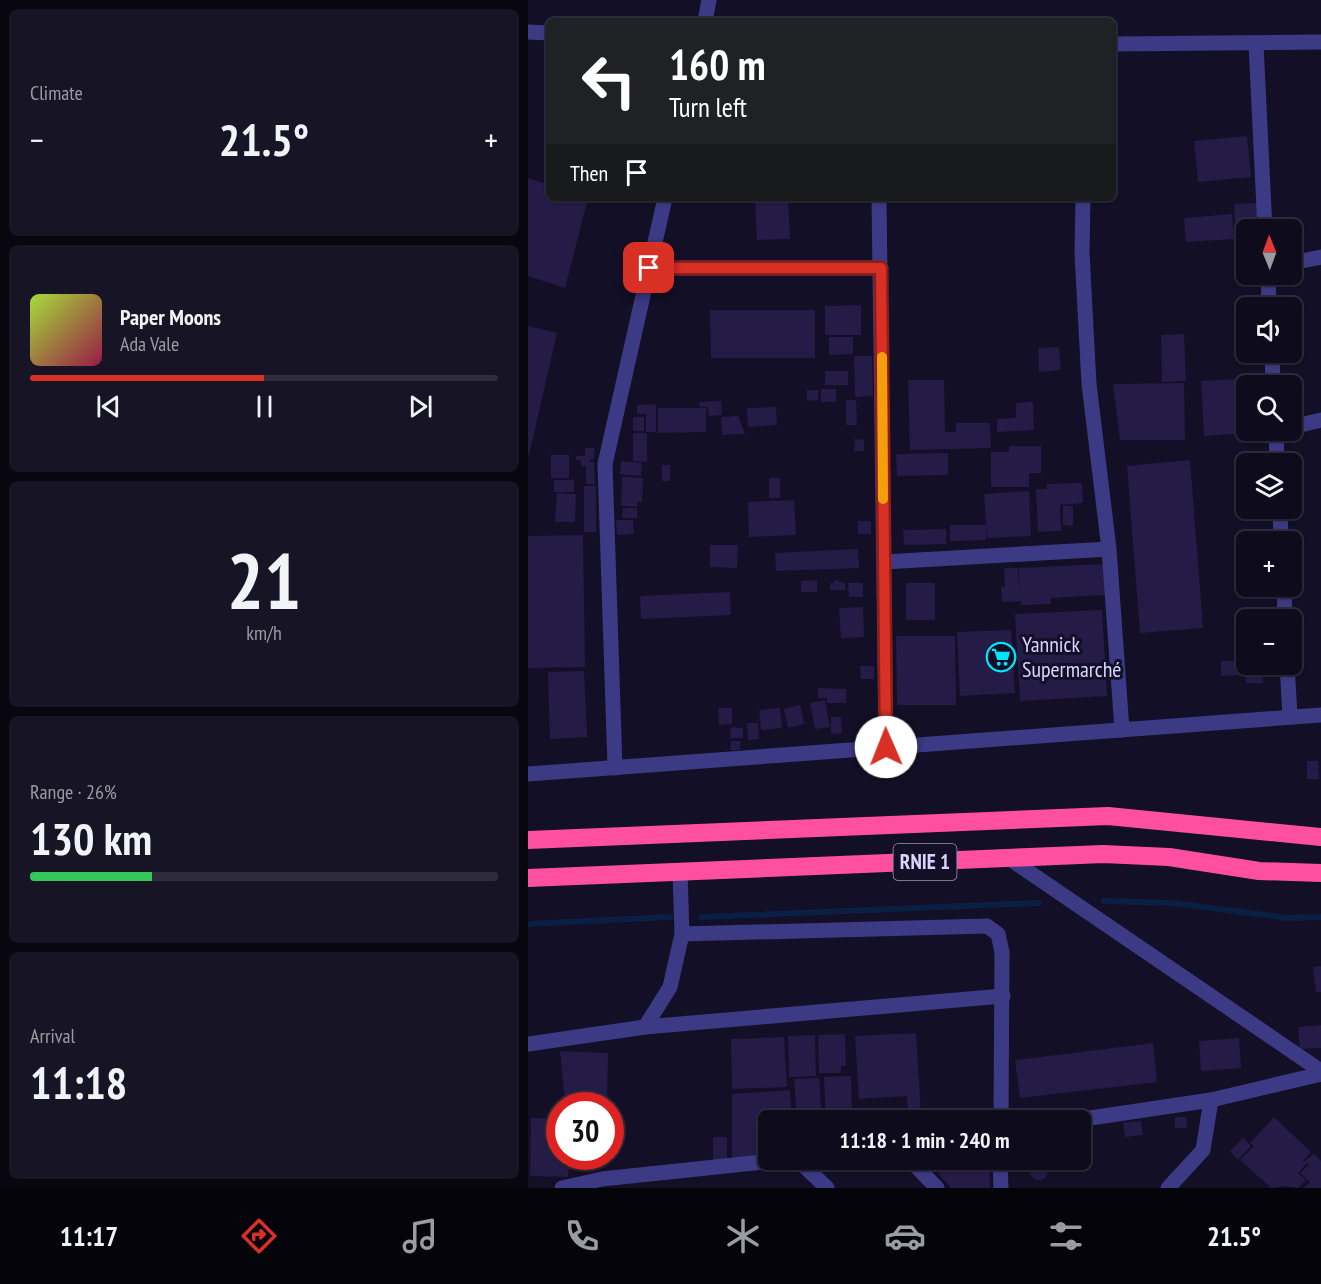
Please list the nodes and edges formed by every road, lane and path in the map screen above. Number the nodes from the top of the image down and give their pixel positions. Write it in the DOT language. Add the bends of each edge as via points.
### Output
graph roads {
  1 [pos="710,0"];
  2 [pos="706,18"];
  3 [pos="528,32"];
  4 [pos="546,33"];
  5 [pos="1321,42"];
  6 [pos="1116,44"];
  7 [pos="1256,44"];
  8 [pos="664,201"];
  9 [pos="879,201"];
  10 [pos="1083,201"];
  11 [pos="1265,219"];
  12 [pos="1321,257"];
  13 [pos="1302,261"];
  14 [pos="649,268"];
  15 [pos="881,268"];
  16 [pos="1321,420"];
  17 [pos="1302,425"];
  18 [pos="1109,549"];
  19 [pos="884,562"];
  20 [pos="1288,675"];
  21 [pos="1321,715"];
  22 [pos="1290,717"];
  23 [pos="1122,729"];
  24 [pos="886,747"];
  25 [pos="615,768"];
  26 [pos="528,774"];
  27 [pos="1321,837"];
  28 [pos="528,840"];
  29 [pos="1010,859"];
  30 [pos="680,872"];
  31 [pos="1321,873"];
  32 [pos="528,879"];
  33 [pos="682,934"];
  34 [pos="1003,996"];
  35 [pos="645,1027"];
  36 [pos="528,1044"];
  37 [pos="1321,1073"];
  38 [pos="1211,1100"];
  39 [pos="1000,1110"];
  40 [pos="1091,1118"];
  41 [pos="758,1163"];
  42 [pos="808,1170"];
  43 [pos="920,1170"];
  44 [pos="1000,1170"];
  45 [pos="606,1184"];
  46 [pos="562,1188"];
  47 [pos="827,1188"];
  48 [pos="937,1188"];
  49 [pos="1000,1188"];
  50 [pos="1168,1188"];
  1 -- 2 [label="street"];
  3 -- 4 [label="street"];
  5 -- 7 [label="street"];
  6 -- 7 [label="street"];
  7 -- 11 [label="street"];
  8 -- 14 [label="street"];
  9 -- 15 [label="street"];
  10 -- 18 [label="street" via="1089,384"];
  12 -- 13 [label="street"];
  14 -- 15 [label="street"];
  14 -- 25 [label="street" via="605,464"];
  15 -- 19 [label="street"];
  16 -- 17 [label="street"];
  18 -- 19 [label="street"];
  18 -- 23 [label="street"];
  19 -- 24 [label="street"];
  20 -- 22 [label="street"];
  21 -- 22 [label="street"];
  22 -- 23 [label="street"];
  23 -- 24 [label="street"];
  24 -- 25 [label="street"];
  25 -- 26 [label="street"];
  27 -- 28 [label="highway, RNIE 1" via="1108,816"];
  29 -- 30 [label="highway, RNIE 1"];
  29 -- 31 [label="highway, RNIE 1" via="1102,854 1169,857 1259,871"];
  29 -- 37 [label="street"];
  30 -- 32 [label="highway, RNIE 1"];
  30 -- 33 [label="street"];
  33 -- 34 [label="street" via="987,926 998,934"];
  33 -- 35 [label="street" via="670,987"];
  34 -- 35 [label="street"];
  34 -- 39 [label="street"];
  35 -- 36 [label="street"];
  37 -- 38 [label="street"];
  38 -- 40 [label="street"];
  38 -- 50 [label="street" via="1203,1150"];
  41 -- 45 [label="street"];
  42 -- 47 [label="street"];
  43 -- 48 [label="street"];
  44 -- 49 [label="street"];
  45 -- 46 [label="street"];
}
